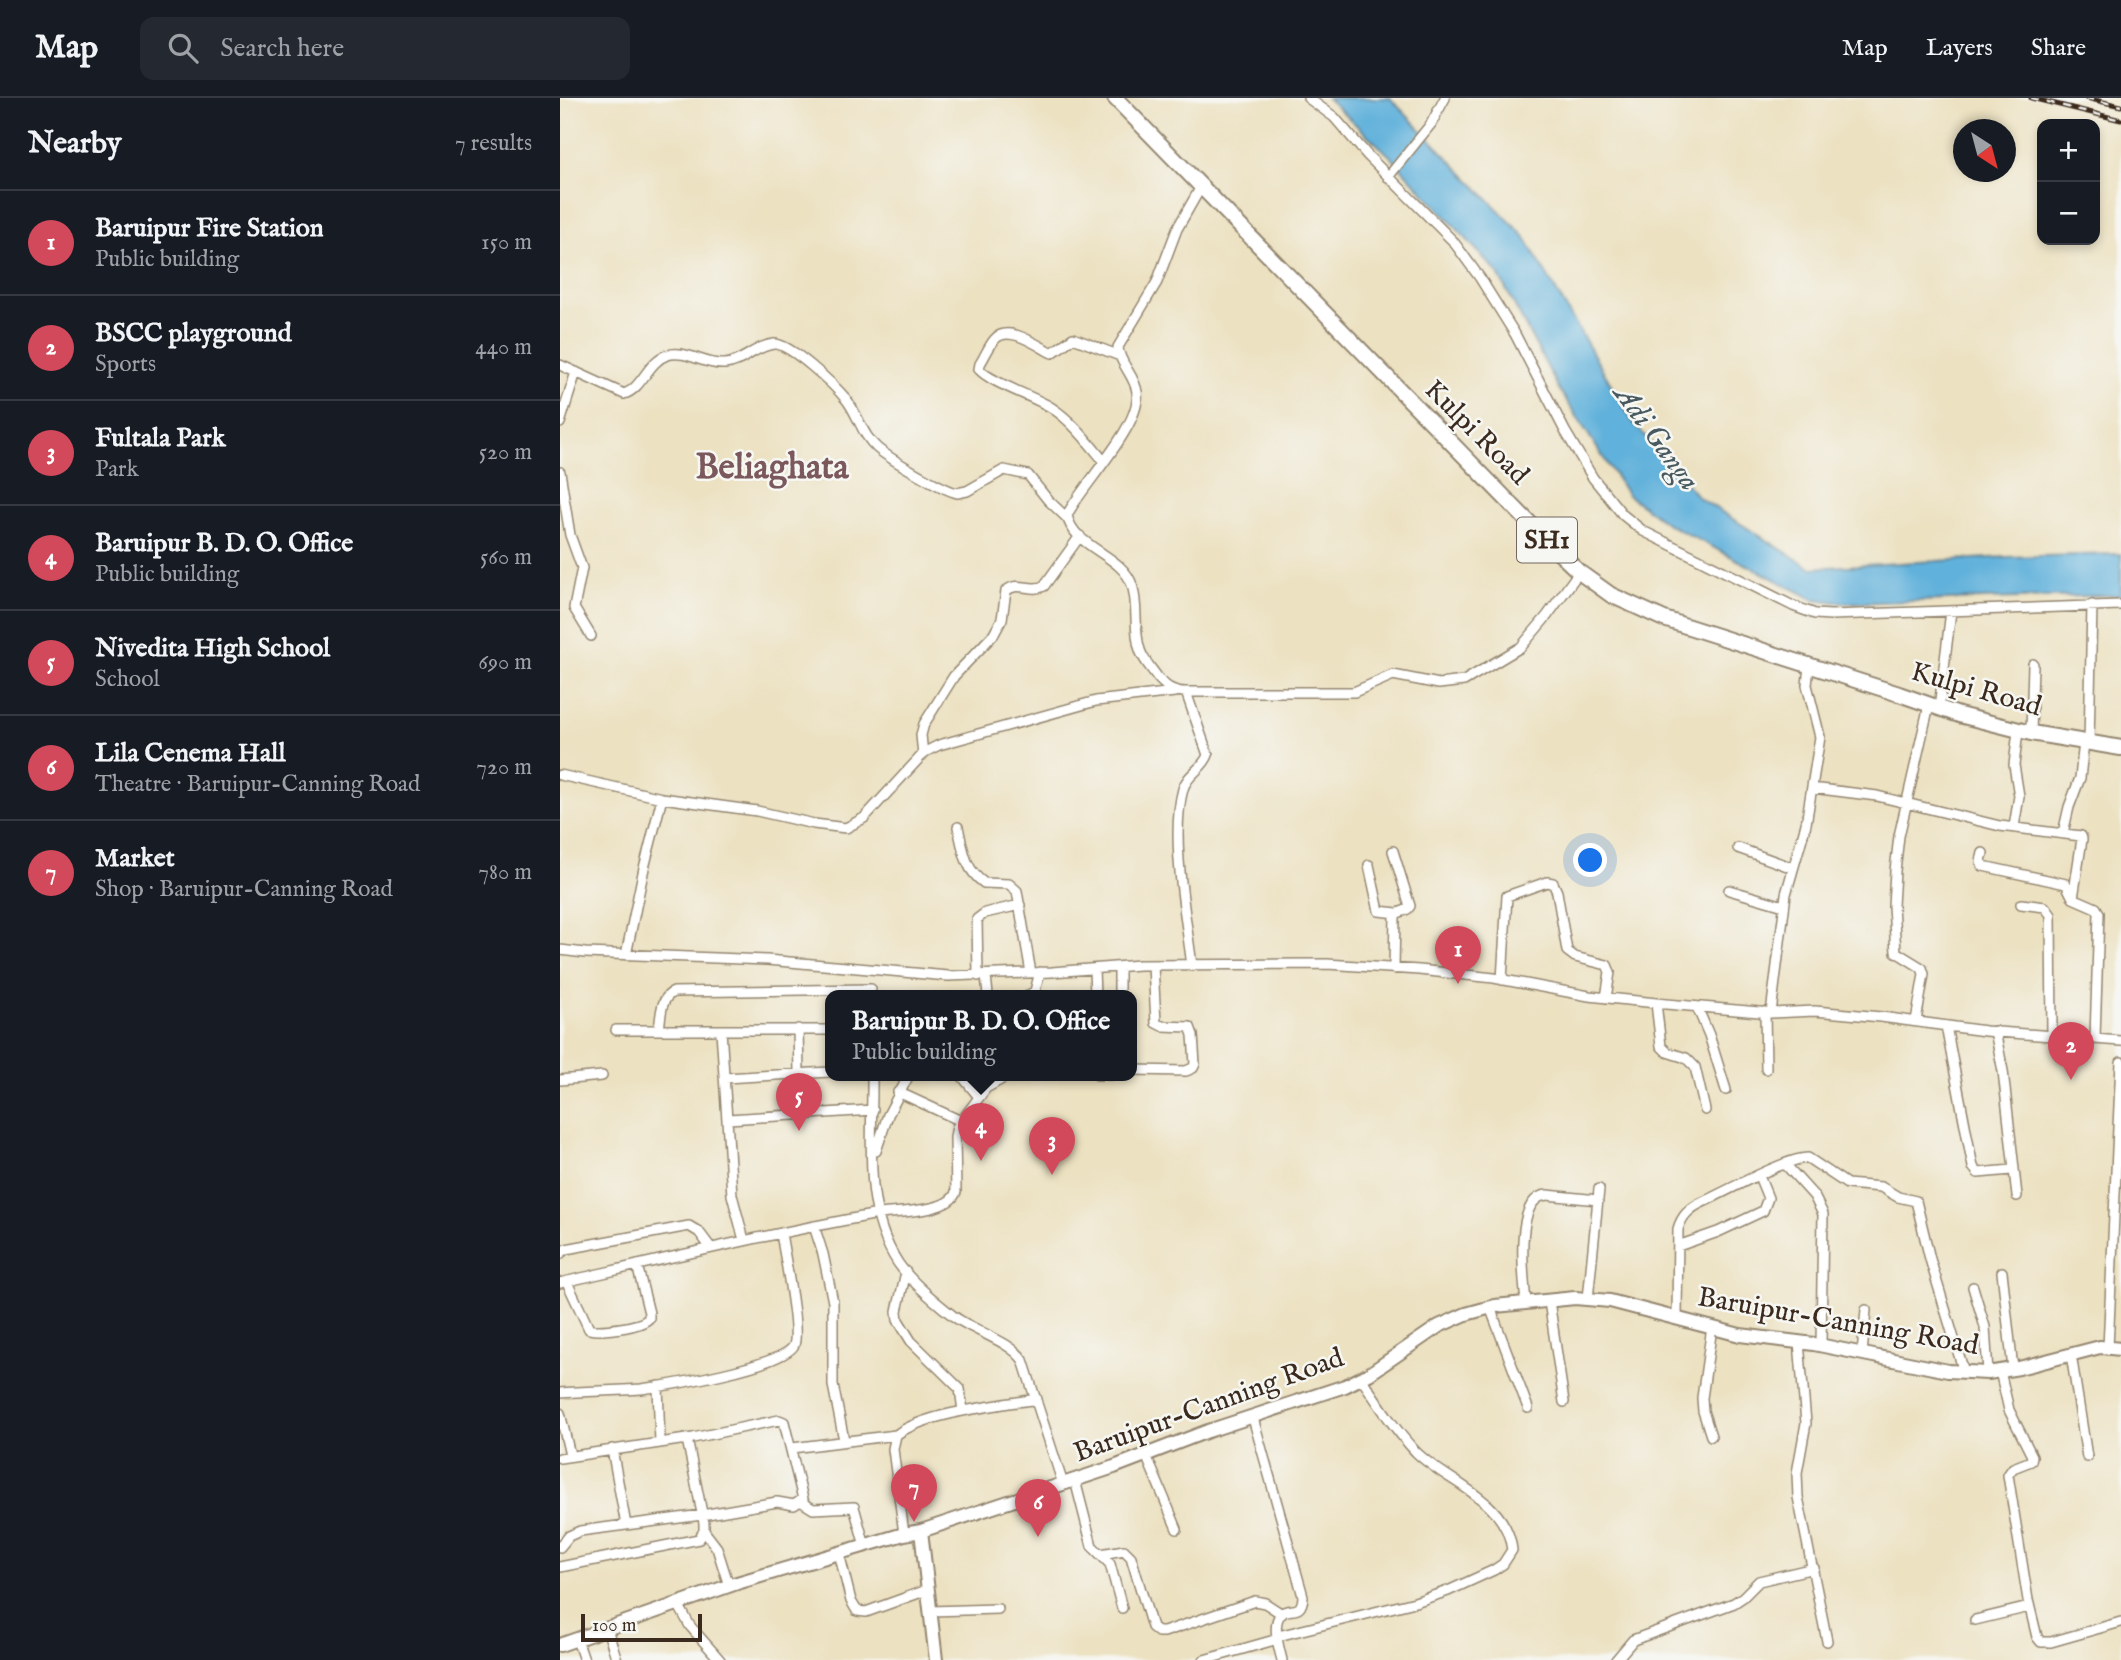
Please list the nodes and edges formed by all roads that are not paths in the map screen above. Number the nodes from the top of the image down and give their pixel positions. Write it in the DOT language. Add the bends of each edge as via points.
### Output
graph roads {
  1 [pos="1115,98"];
  2 [pos="1307,98"];
  3 [pos="1444,98"];
  4 [pos="1388,177"];
  5 [pos="1202,185"];
  6 [pos="1120,356"];
  7 [pos="560,365"];
  8 [pos="576,372"];
  9 [pos="560,423"];
  10 [pos="1103,460"];
  11 [pos="560,472"];
  12 [pos="1067,518"];
  13 [pos="1080,536"];
  14 [pos="1579,572"];
  15 [pos="2092,605"];
  16 [pos="2121,605"];
  17 [pos="1951,611"];
  18 [pos="591,636"];
  19 [pos="2034,664"];
  20 [pos="1809,666"];
  21 [pos="1181,692"];
  22 [pos="1934,706"];
  23 [pos="2025,732"];
  24 [pos="2086,743"];
  25 [pos="2121,748"];
  26 [pos="923,755"];
  27 [pos="560,775"];
  28 [pos="1812,788"];
  29 [pos="662,798"];
  30 [pos="1907,803"];
  31 [pos="958,827"];
  32 [pos="2014,827"];
  33 [pos="2063,833"];
  34 [pos="1738,848"];
  35 [pos="1393,851"];
  36 [pos="1983,853"];
  37 [pos="1369,865"];
  38 [pos="1793,868"];
  39 [pos="1729,890"];
  40 [pos="2073,898"];
  41 [pos="2021,904"];
  42 [pos="1020,905"];
  43 [pos="1784,906"];
  44 [pos="1397,912"];
  45 [pos="560,950"];
  46 [pos="626,955"];
  47 [pos="1153,965"];
  48 [pos="1192,966"];
  49 [pos="1119,967"];
  50 [pos="1094,969"];
  51 [pos="1394,969"];
  52 [pos="872,970"];
  53 [pos="1035,973"];
  54 [pos="982,976"];
  55 [pos="1502,979"];
  56 [pos="871,990"];
  57 [pos="986,990"];
  58 [pos="1034,990"];
  59 [pos="1094,990"];
  60 [pos="1119,990"];
  61 [pos="825,992"];
  62 [pos="1606,998"];
  63 [pos="1656,1003"];
  64 [pos="1697,1007"];
  65 [pos="1768,1012"];
  66 [pos="1916,1021"];
  67 [pos="1946,1026"];
  68 [pos="616,1030"];
  69 [pos="659,1030"];
  70 [pos="720,1030"];
  71 [pos="798,1030"];
  72 [pos="825,1030"];
  73 [pos="1995,1031"];
  74 [pos="2052,1034"];
  75 [pos="2095,1038"];
  76 [pos="2121,1041"];
  77 [pos="2121,1062"];
  78 [pos="1766,1069"];
  79 [pos="1137,1070"];
  80 [pos="825,1072"];
  81 [pos="799,1074"];
  82 [pos="602,1076"];
  83 [pos="725,1078"];
  84 [pos="560,1080"];
  85 [pos="872,1081"];
  86 [pos="905,1081"];
  87 [pos="966,1081"];
  88 [pos="998,1081"];
  89 [pos="1726,1090"];
  90 [pos="898,1093"];
  91 [pos="979,1097"];
  92 [pos="873,1110"];
  93 [pos="1705,1110"];
  94 [pos="800,1115"];
  95 [pos="729,1119"];
  96 [pos="961,1121"];
  97 [pos="873,1159"];
  98 [pos="1785,1164"];
  99 [pos="2012,1170"];
  100 [pos="1759,1176"];
  101 [pos="1599,1189"];
  102 [pos="2017,1196"];
  103 [pos="2118,1197"];
  104 [pos="1598,1200"];
  105 [pos="877,1214"];
  106 [pos="814,1226"];
  107 [pos="781,1233"];
  108 [pos="2117,1235"];
  109 [pos="744,1240"];
  110 [pos="1678,1246"];
  111 [pos="711,1248"];
  112 [pos="560,1254"];
  113 [pos="637,1265"];
  114 [pos="906,1272"];
  115 [pos="2003,1272"];
  116 [pos="563,1283"];
  117 [pos="1973,1287"];
  118 [pos="1588,1299"];
  119 [pos="1549,1301"];
  120 [pos="1526,1303"];
  121 [pos="1490,1307"];
  122 [pos="1866,1310"];
  123 [pos="1678,1318"];
  124 [pos="1712,1327"];
  125 [pos="1799,1342"];
  126 [pos="1821,1345"];
  127 [pos="2115,1349"];
  128 [pos="1862,1354"];
  129 [pos="2071,1354"];
  130 [pos="2000,1371"];
  131 [pos="1964,1372"];
  132 [pos="1361,1378"];
  133 [pos="658,1386"];
  134 [pos="560,1393"];
  135 [pos="1037,1399"];
  136 [pos="1564,1402"];
  137 [pos="1528,1408"];
  138 [pos="964,1411"];
  139 [pos="560,1413"];
  140 [pos="1253,1418"];
  141 [pos="896,1435"];
  142 [pos="1711,1436"];
  143 [pos="687,1438"];
  144 [pos="844,1440"];
  145 [pos="660,1443"];
  146 [pos="792,1448"];
  147 [pos="612,1449"];
  148 [pos="1146,1455"];
  149 [pos="565,1456"];
  150 [pos="2087,1457"];
  151 [pos="1069,1482"];
  152 [pos="802,1502"];
  153 [pos="702,1515"];
  154 [pos="626,1525"];
  155 [pos="1177,1529"];
  156 [pos="704,1531"];
  157 [pos="921,1531"];
  158 [pos="904,1534"];
  159 [pos="865,1546"];
  160 [pos="560,1547"];
  161 [pos="839,1553"];
  162 [pos="1101,1554"];
  163 [pos="560,1567"];
  164 [pos="1814,1568"];
  165 [pos="729,1586"];
  166 [pos="927,1590"];
  167 [pos="678,1604"];
  168 [pos="2029,1607"];
  169 [pos="1122,1608"];
  170 [pos="998,1609"];
  171 [pos="930,1611"];
  172 [pos="1282,1614"];
  173 [pos="1975,1620"];
  174 [pos="2121,1622"];
  175 [pos="607,1629"];
  176 [pos="1278,1638"];
  177 [pos="577,1640"];
  178 [pos="1827,1641"];
  179 [pos="560,1645"];
  180 [pos="584,1660"];
  181 [pos="617,1660"];
  182 [pos="720,1660"];
  183 [pos="936,1660"];
  184 [pos="1204,1660"];
  185 [pos="1282,1660"];
  186 [pos="1616,1660"];
  1 -- 5 [label="main road, Kulpi Road / SH1"];
  2 -- 4 [label="street" via="1334,117"];
  3 -- 4 [label="street" via="1426,131"];
  4 -- 17 [label="street" via="1453,241 1480,278 1587,469 1631,523 1815,614"];
  5 -- 6 [label="street" via="1177,229 1157,282 1118,347"];
  5 -- 14 [label="main road, Kulpi Road / SH1"];
  6 -- 10 [label="street" via="1135,383 1137,402 1131,422"];
  6 -- 10 [label="street" via="1076,338 1052,353 1018,336 1005,335 995,339 979,369 1062,415"];
  7 -- 8 [label="street"];
  8 -- 9 [label="street"];
  8 -- 12 [label="street" via="621,394 628,393 664,356 727,364 770,345 782,345 845,398 863,431 883,452 957,493 1004,470 1028,475"];
  10 -- 12 [label="street"];
  11 -- 18 [label="street" via="570,535 582,568 574,608"];
  12 -- 13 [label="street"];
  13 -- 21 [label="street" via="1128,576 1140,652 1163,683"];
  13 -- 26 [label="street" via="1044,586 1012,586 1006,591 1002,619 994,634 954,676 923,724"];
  14 -- 20 [label="main road, Kulpi Road / SH1" via="1611,595 1664,619"];
  14 -- 21 [label="street" via="1521,647 1464,681 1439,684 1393,675 1354,692"];
  15 -- 16 [label="street"];
  15 -- 17 [label="street"];
  15 -- 24 [label="street"];
  17 -- 22 [label="street"];
  19 -- 23 [label="street"];
  20 -- 22 [label="main road, Kulpi Road / SH1"];
  20 -- 28 [label="street" via="1807,685 1820,737"];
  21 -- 26 [label="street" via="1096,701 948,741"];
  21 -- 48 [label="street" via="1208,755 1187,780 1178,830"];
  22 -- 23 [label="main road, Kulpi Road / SH1"];
  22 -- 30 [label="street"];
  23 -- 24 [label="main road, Kulpi Road / SH1"];
  23 -- 32 [label="street" via="2014,765 2019,796"];
  24 -- 25 [label="main road, Kulpi Road / SH1"];
  24 -- 33 [label="street"];
  26 -- 29 [label="street" via="864,818 846,828"];
  27 -- 29 [label="street"];
  28 -- 30 [label="street"];
  28 -- 38 [label="street"];
  29 -- 46 [label="street"];
  30 -- 32 [label="street"];
  30 -- 66 [label="street" via="1893,906 1896,951 1924,974"];
  31 -- 42 [label="street" via="972,872 984,883 1013,886"];
  32 -- 33 [label="street"];
  33 -- 40 [label="street" via="2082,837"];
  34 -- 38 [label="street"];
  35 -- 44 [label="street" via="1409,903 1406,910"];
  36 -- 40 [label="street" via="1983,866 2066,884"];
  37 -- 44 [label="street" via="1379,911"];
  38 -- 43 [label="street"];
  39 -- 43 [label="street"];
  40 -- 75 [label="street" via="2099,913"];
  41 -- 74 [label="street" via="2045,907 2051,915"];
  42 -- 53 [label="street"];
  42 -- 54 [label="street" via="977,919"];
  43 -- 65 [label="street"];
  44 -- 51 [label="street"];
  45 -- 46 [label="street"];
  46 -- 52 [label="street" via="767,960"];
  47 -- 48 [label="street"];
  47 -- 49 [label="street"];
  47 -- 79 [label="street" via="1156,1023 1190,1027 1195,1064 1186,1071"];
  48 -- 51 [label="street" via="1327,964"];
  49 -- 50 [label="street"];
  49 -- 60 [label="street"];
  50 -- 53 [label="street"];
  50 -- 59 [label="street"];
  51 -- 55 [label="street"];
  52 -- 54 [label="street"];
  52 -- 56 [label="street"];
  53 -- 54 [label="street"];
  53 -- 58 [label="street"];
  54 -- 57 [label="street"];
  55 -- 62 [label="street"];
  55 -- 62 [label="street" via="1507,897 1553,883 1567,951 1606,965 1610,972"];
  61 -- 69 [label="street" via="674,992 665,999"];
  62 -- 63 [label="street"];
  63 -- 64 [label="street"];
  63 -- 93 [label="street" via="1661,1046 1695,1067"];
  64 -- 65 [label="street"];
  64 -- 89 [label="street"];
  65 -- 66 [label="street" via="1815,1011"];
  65 -- 78 [label="street"];
  66 -- 67 [label="street"];
  67 -- 73 [label="street"];
  67 -- 99 [label="street" via="1973,1167 1985,1174"];
  68 -- 69 [label="street"];
  69 -- 70 [label="street"];
  70 -- 71 [label="street"];
  70 -- 83 [label="street"];
  71 -- 72 [label="street"];
  71 -- 81 [label="street"];
  73 -- 74 [label="street"];
  73 -- 99 [label="street"];
  74 -- 75 [label="street"];
  75 -- 76 [label="street"];
  77 -- 103 [label="street"];
  80 -- 81 [label="street"];
  81 -- 83 [label="street"];
  81 -- 94 [label="street"];
  82 -- 84 [label="street"];
  83 -- 95 [label="street"];
  85 -- 92 [label="street"];
  86 -- 90 [label="street"];
  87 -- 91 [label="street"];
  88 -- 91 [label="street"];
  90 -- 96 [label="street"];
  90 -- 97 [label="street"];
  91 -- 96 [label="street"];
  92 -- 94 [label="street"];
  92 -- 97 [label="street"];
  94 -- 95 [label="street"];
  95 -- 109 [label="street" via="732,1195"];
  96 -- 105 [label="street" via="955,1132 953,1199 919,1210"];
  97 -- 105 [label="street"];
  98 -- 100 [label="street"];
  98 -- 126 [label="street" via="1823,1213"];
  98 -- 131 [label="street" via="1808,1158 1847,1184 1881,1186 1916,1201"];
  99 -- 102 [label="street"];
  100 -- 110 [label="street" via="1689,1210 1678,1225"];
  100 -- 110 [label="street" via="1768,1194 1763,1211"];
  101 -- 104 [label="street"];
  103 -- 108 [label="street"];
  104 -- 118 [label="street"];
  104 -- 120 [label="street" via="1541,1195 1533,1201 1526,1217 1523,1254"];
  105 -- 106 [label="street"];
  105 -- 114 [label="street" via="883,1236"];
  106 -- 107 [label="street"];
  106 -- 144 [label="street" via="833,1302 833,1385"];
  107 -- 109 [label="street"];
  107 -- 133 [label="street" via="794,1324 792,1348 783,1356 744,1369"];
  108 -- 127 [label="street"];
  109 -- 111 [label="street"];
  110 -- 123 [label="street"];
  111 -- 112 [label="street" via="688,1226 566,1249"];
  111 -- 113 [label="street"];
  113 -- 116 [label="street"];
  113 -- 116 [label="street" via="649,1312 642,1324 589,1329"];
  114 -- 135 [label="street" via="967,1326 1020,1355"];
  114 -- 138 [label="street" via="898,1320 911,1341 956,1383"];
  115 -- 130 [label="street"];
  117 -- 130 [label="street"];
  118 -- 119 [label="main road, Baruipur-Canning Road"];
  118 -- 123 [label="main road, Baruipur-Canning Road"];
  119 -- 120 [label="main road, Baruipur-Canning Road"];
  119 -- 136 [label="street"];
  120 -- 121 [label="main road, Baruipur-Canning Road"];
  121 -- 132 [label="main road, Baruipur-Canning Road" via="1439,1326"];
  121 -- 137 [label="street"];
  122 -- 128 [label="street"];
  123 -- 124 [label="main road, Baruipur-Canning Road"];
  124 -- 125 [label="main road, Baruipur-Canning Road"];
  124 -- 142 [label="street" via="1702,1398"];
  125 -- 126 [label="main road, Baruipur-Canning Road"];
  125 -- 164 [label="street" via="1806,1423 1797,1473 1798,1497"];
  126 -- 128 [label="main road, Baruipur-Canning Road"];
  127 -- 129 [label="main road, Baruipur-Canning Road" via="2100,1347"];
  128 -- 131 [label="main road, Baruipur-Canning Road"];
  129 -- 130 [label="main road, Baruipur-Canning Road"];
  129 -- 150 [label="street"];
  130 -- 131 [label="main road, Baruipur-Canning Road"];
  130 -- 168 [label="street" via="2009,1409 2032,1456 2008,1475"];
  132 -- 140 [label="main road, Baruipur-Canning Road"];
  132 -- 176 [label="street" via="1418,1454 1490,1507 1512,1549 1494,1570 1432,1597"];
  133 -- 134 [label="street"];
  133 -- 145 [label="street"];
  135 -- 138 [label="street"];
  135 -- 151 [label="street"];
  138 -- 141 [label="street"];
  139 -- 149 [label="street"];
  140 -- 148 [label="main road, Baruipur-Canning Road"];
  140 -- 172 [label="street" via="1303,1593 1299,1608"];
  141 -- 144 [label="street"];
  141 -- 158 [label="street" via="893,1449"];
  143 -- 145 [label="street"];
  143 -- 146 [label="street" via="779,1420 784,1422"];
  143 -- 153 [label="street"];
  144 -- 146 [label="street"];
  145 -- 147 [label="street"];
  146 -- 152 [label="street"];
  147 -- 149 [label="street"];
  147 -- 154 [label="street"];
  148 -- 151 [label="main road, Baruipur-Canning Road"];
  148 -- 155 [label="street"];
  151 -- 157 [label="main road, Baruipur-Canning Road"];
  151 -- 162 [label="street" via="1094,1549"];
  152 -- 153 [label="street"];
  152 -- 159 [label="street" via="813,1509 854,1507"];
  153 -- 154 [label="street"];
  153 -- 156 [label="street"];
  154 -- 160 [label="street" via="580,1531"];
  156 -- 163 [label="street" via="691,1542"];
  156 -- 165 [label="street" via="717,1548"];
  157 -- 158 [label="main road, Baruipur-Canning Road"];
  157 -- 166 [label="main road"];
  158 -- 159 [label="main road, Baruipur-Canning Road"];
  159 -- 161 [label="main road, Baruipur-Canning Road"];
  161 -- 165 [label="main road, Baruipur-Canning Road"];
  161 -- 166 [label="street" via="857,1611 866,1612"];
  162 -- 169 [label="street" via="1112,1569"];
  162 -- 172 [label="street" via="1124,1550 1131,1557 1158,1632 1255,1601"];
  164 -- 178 [label="street"];
  164 -- 186 [label="street" via="1759,1581 1734,1603 1633,1640"];
  165 -- 167 [label="main road, Baruipur-Canning Road"];
  166 -- 171 [label="main road"];
  167 -- 175 [label="main road, Baruipur-Canning Road"];
  167 -- 182 [label="street" via="690,1626"];
  168 -- 173 [label="street"];
  168 -- 174 [label="street" via="2041,1642"];
  170 -- 171 [label="street"];
  171 -- 183 [label="main road"];
  172 -- 176 [label="street"];
  175 -- 177 [label="main road, Baruipur-Canning Road"];
  175 -- 181 [label="street"];
  176 -- 184 [label="street"];
  176 -- 185 [label="street"];
  177 -- 179 [label="main road, Baruipur-Canning Road"];
  177 -- 180 [label="street"];
}
